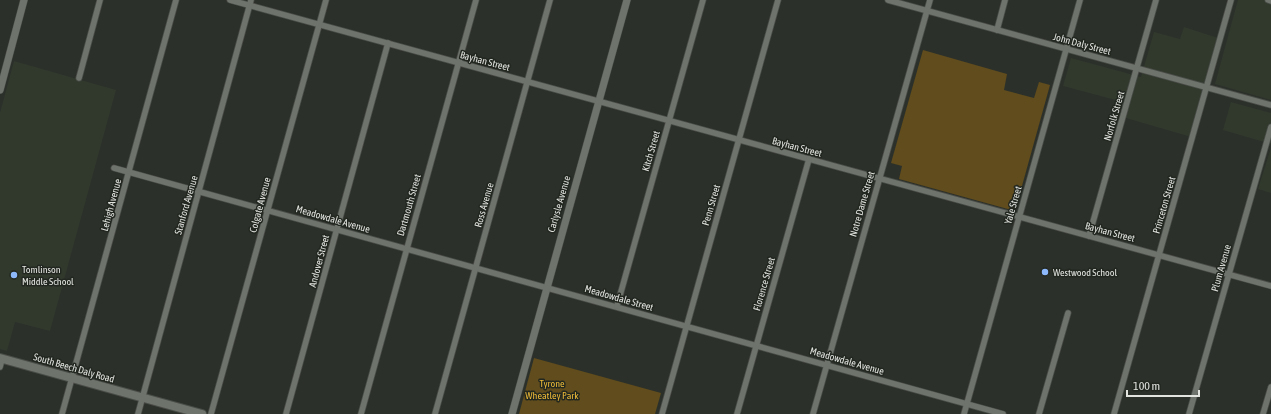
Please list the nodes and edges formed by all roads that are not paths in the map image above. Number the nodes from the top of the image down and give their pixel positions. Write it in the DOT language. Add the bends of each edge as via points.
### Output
graph roads {
  1 [pos="24,0"];
  2 [pos="100,0"];
  3 [pos="176,0"];
  4 [pos="230,0"];
  5 [pos="326,0"];
  6 [pos="476,0"];
  7 [pos="550,0"];
  8 [pos="627,0"];
  9 [pos="703,0"];
  10 [pos="778,0"];
  11 [pos="888,0"];
  12 [pos="930,0"];
  13 [pos="1005,0"];
  14 [pos="1080,0"];
  15 [pos="1156,0"];
  16 [pos="1231,0"];
  17 [pos="1268,0"];
  18 [pos="1271,1"];
  19 [pos="250,3"];
  20 [pos="927,11"];
  21 [pos="319,24"];
  22 [pos="997,30"];
  23 [pos="388,43"];
  24 [pos="1067,49"];
  25 [pos="458,62"];
  26 [pos="1137,68"];
  27 [pos="79,78"];
  28 [pos="527,82"];
  29 [pos="1207,88"];
  30 [pos="0,90"];
  31 [pos="599,101"];
  32 [pos="1271,105"];
  33 [pos="669,121"];
  34 [pos="1271,127"];
  35 [pos="739,140"];
  36 [pos="809,159"];
  37 [pos="114,168"];
  38 [pos="129,172"];
  39 [pos="879,179"];
  40 [pos="199,191"];
  41 [pos="268,210"];
  42 [pos="1019,217"];
  43 [pos="337,230"];
  44 [pos="1089,236"];
  45 [pos="406,249"];
  46 [pos="1159,255"];
  47 [pos="476,268"];
  48 [pos="1229,274"];
  49 [pos="1271,286"];
  50 [pos="547,287"];
  51 [pos="617,306"];
  52 [pos="1068,313"];
  53 [pos="687,326"];
  54 [pos="756,345"];
  55 [pos="1,358"];
  56 [pos="827,365"];
  57 [pos="0,367"];
  58 [pos="72,378"];
  59 [pos="1271,387"];
  60 [pos="142,397"];
  61 [pos="966,404"];
  62 [pos="62,414"];
  63 [pos="138,414"];
  64 [pos="202,414"];
  65 [pos="211,414"];
  66 [pos="286,414"];
  67 [pos="361,414"];
  68 [pos="435,414"];
  69 [pos="512,414"];
  70 [pos="662,414"];
  71 [pos="737,414"];
  72 [pos="813,414"];
  73 [pos="964,414"];
  74 [pos="1003,414"];
  75 [pos="1039,414"];
  76 [pos="1114,414"];
  77 [pos="1189,414"];
  78 [pos="1264,414"];
  1 -- 30 [label="street"];
  2 -- 27 [label="street"];
  3 -- 38 [label="street, Lehigh Avenue"];
  4 -- 19 [label="street, Bayhan Street"];
  5 -- 21 [label="street, Colgate Avenue"];
  6 -- 25 [label="street, Dartmouth Street"];
  7 -- 28 [label="street, Ross Avenue"];
  8 -- 31 [label="street, Carlysle Avenue"];
  9 -- 33 [label="street, Kitch Street"];
  10 -- 35 [label="street, Penn Street"];
  11 -- 20 [label="street, John Daly Street"];
  12 -- 20 [label="street, Notre Dame Street"];
  13 -- 22 [label="street"];
  14 -- 24 [label="street, Yale Street"];
  15 -- 26 [label="street, Norfolk Street"];
  16 -- 29 [label="street, Princeton Street"];
  17 -- 18 [label="street"];
  19 -- 21 [label="street, Bayhan Street"];
  19 -- 40 [label="street, Stanford Avenue"];
  20 -- 22 [label="street, John Daly Street"];
  20 -- 39 [label="street, Notre Dame Street"];
  21 -- 23 [label="street, Bayhan Street"];
  21 -- 41 [label="street, Colgate Avenue"];
  22 -- 24 [label="street, John Daly Street"];
  23 -- 25 [label="street, Bayhan Street"];
  23 -- 43 [label="street, Andover Street"];
  24 -- 26 [label="street, John Daly Street"];
  24 -- 42 [label="street, Yale Street"];
  25 -- 28 [label="street, Bayhan Street"];
  25 -- 45 [label="street, Dartmouth Street"];
  26 -- 29 [label="street, John Daly Street"];
  26 -- 44 [label="street, Norfolk Street"];
  28 -- 31 [label="street, Bayhan Street"];
  28 -- 47 [label="street, Ross Avenue"];
  29 -- 32 [label="street, John Daly Street"];
  29 -- 46 [label="street, Princeton Street"];
  31 -- 33 [label="street, Bayhan Street"];
  31 -- 50 [label="street, Carlysle Avenue"];
  33 -- 35 [label="street, Bayhan Street"];
  33 -- 51 [label="street, Kitch Street"];
  34 -- 48 [label="street, Plum Avenue"];
  35 -- 36 [label="street, Bayhan Street"];
  35 -- 53 [label="street, Penn Street"];
  36 -- 39 [label="street, Bayhan Street"];
  36 -- 54 [label="street, Florence Street"];
  37 -- 38 [label="street, Meadowdale Avenue"];
  38 -- 40 [label="street, Meadowdale Avenue"];
  38 -- 58 [label="street, Lehigh Avenue"];
  39 -- 42 [label="street, Bayhan Street"];
  39 -- 56 [label="street, Notre Dame Street"];
  40 -- 41 [label="street, Meadowdale Avenue"];
  40 -- 60 [label="street, Stanford Avenue"];
  41 -- 43 [label="street, Meadowdale Avenue"];
  41 -- 65 [label="street, Colgate Avenue"];
  42 -- 44 [label="street, Bayhan Street"];
  42 -- 61 [label="street, Yale Street"];
  43 -- 45 [label="street, Meadowdale Avenue"];
  43 -- 66 [label="street, Andover Street"];
  44 -- 46 [label="street, Bayhan Street"];
  45 -- 47 [label="street, Meadowdale Avenue"];
  45 -- 67 [label="street, Dartmouth Street"];
  46 -- 48 [label="street, Bayhan Street"];
  46 -- 76 [label="street, Princeton Street"];
  47 -- 50 [label="street, Meadowdale Avenue"];
  47 -- 68 [label="street, Ross Avenue"];
  48 -- 49 [label="street, Bayhan Street"];
  48 -- 77 [label="street, Plum Avenue"];
  50 -- 51 [label="street, Meadowdale Street"];
  50 -- 69 [label="street, Carlysle Avenue"];
  51 -- 53 [label="street, Meadowdale Street"];
  52 -- 75 [label="street"];
  53 -- 54 [label="street, Meadowdale Avenue"];
  53 -- 70 [label="street, Penn Street"];
  54 -- 56 [label="street, Meadowdale Avenue"];
  54 -- 71 [label="street, Florence Street"];
  55 -- 57 [label="street"];
  55 -- 58 [label="main road, South Beech Daly Road"];
  56 -- 61 [label="street, Meadowdale Avenue"];
  56 -- 72 [label="street, Notre Dame Street"];
  58 -- 60 [label="main road, South Beech Daly Road"];
  58 -- 62 [label="street, Lehigh Avenue"];
  59 -- 78 [label="street"];
  60 -- 63 [label="street, Stanford Avenue"];
  60 -- 64 [label="main road, South Beech Daly Road"];
  61 -- 73 [label="street, Yale Street"];
  61 -- 74 [label="street, Meadowdale Avenue"];
}
